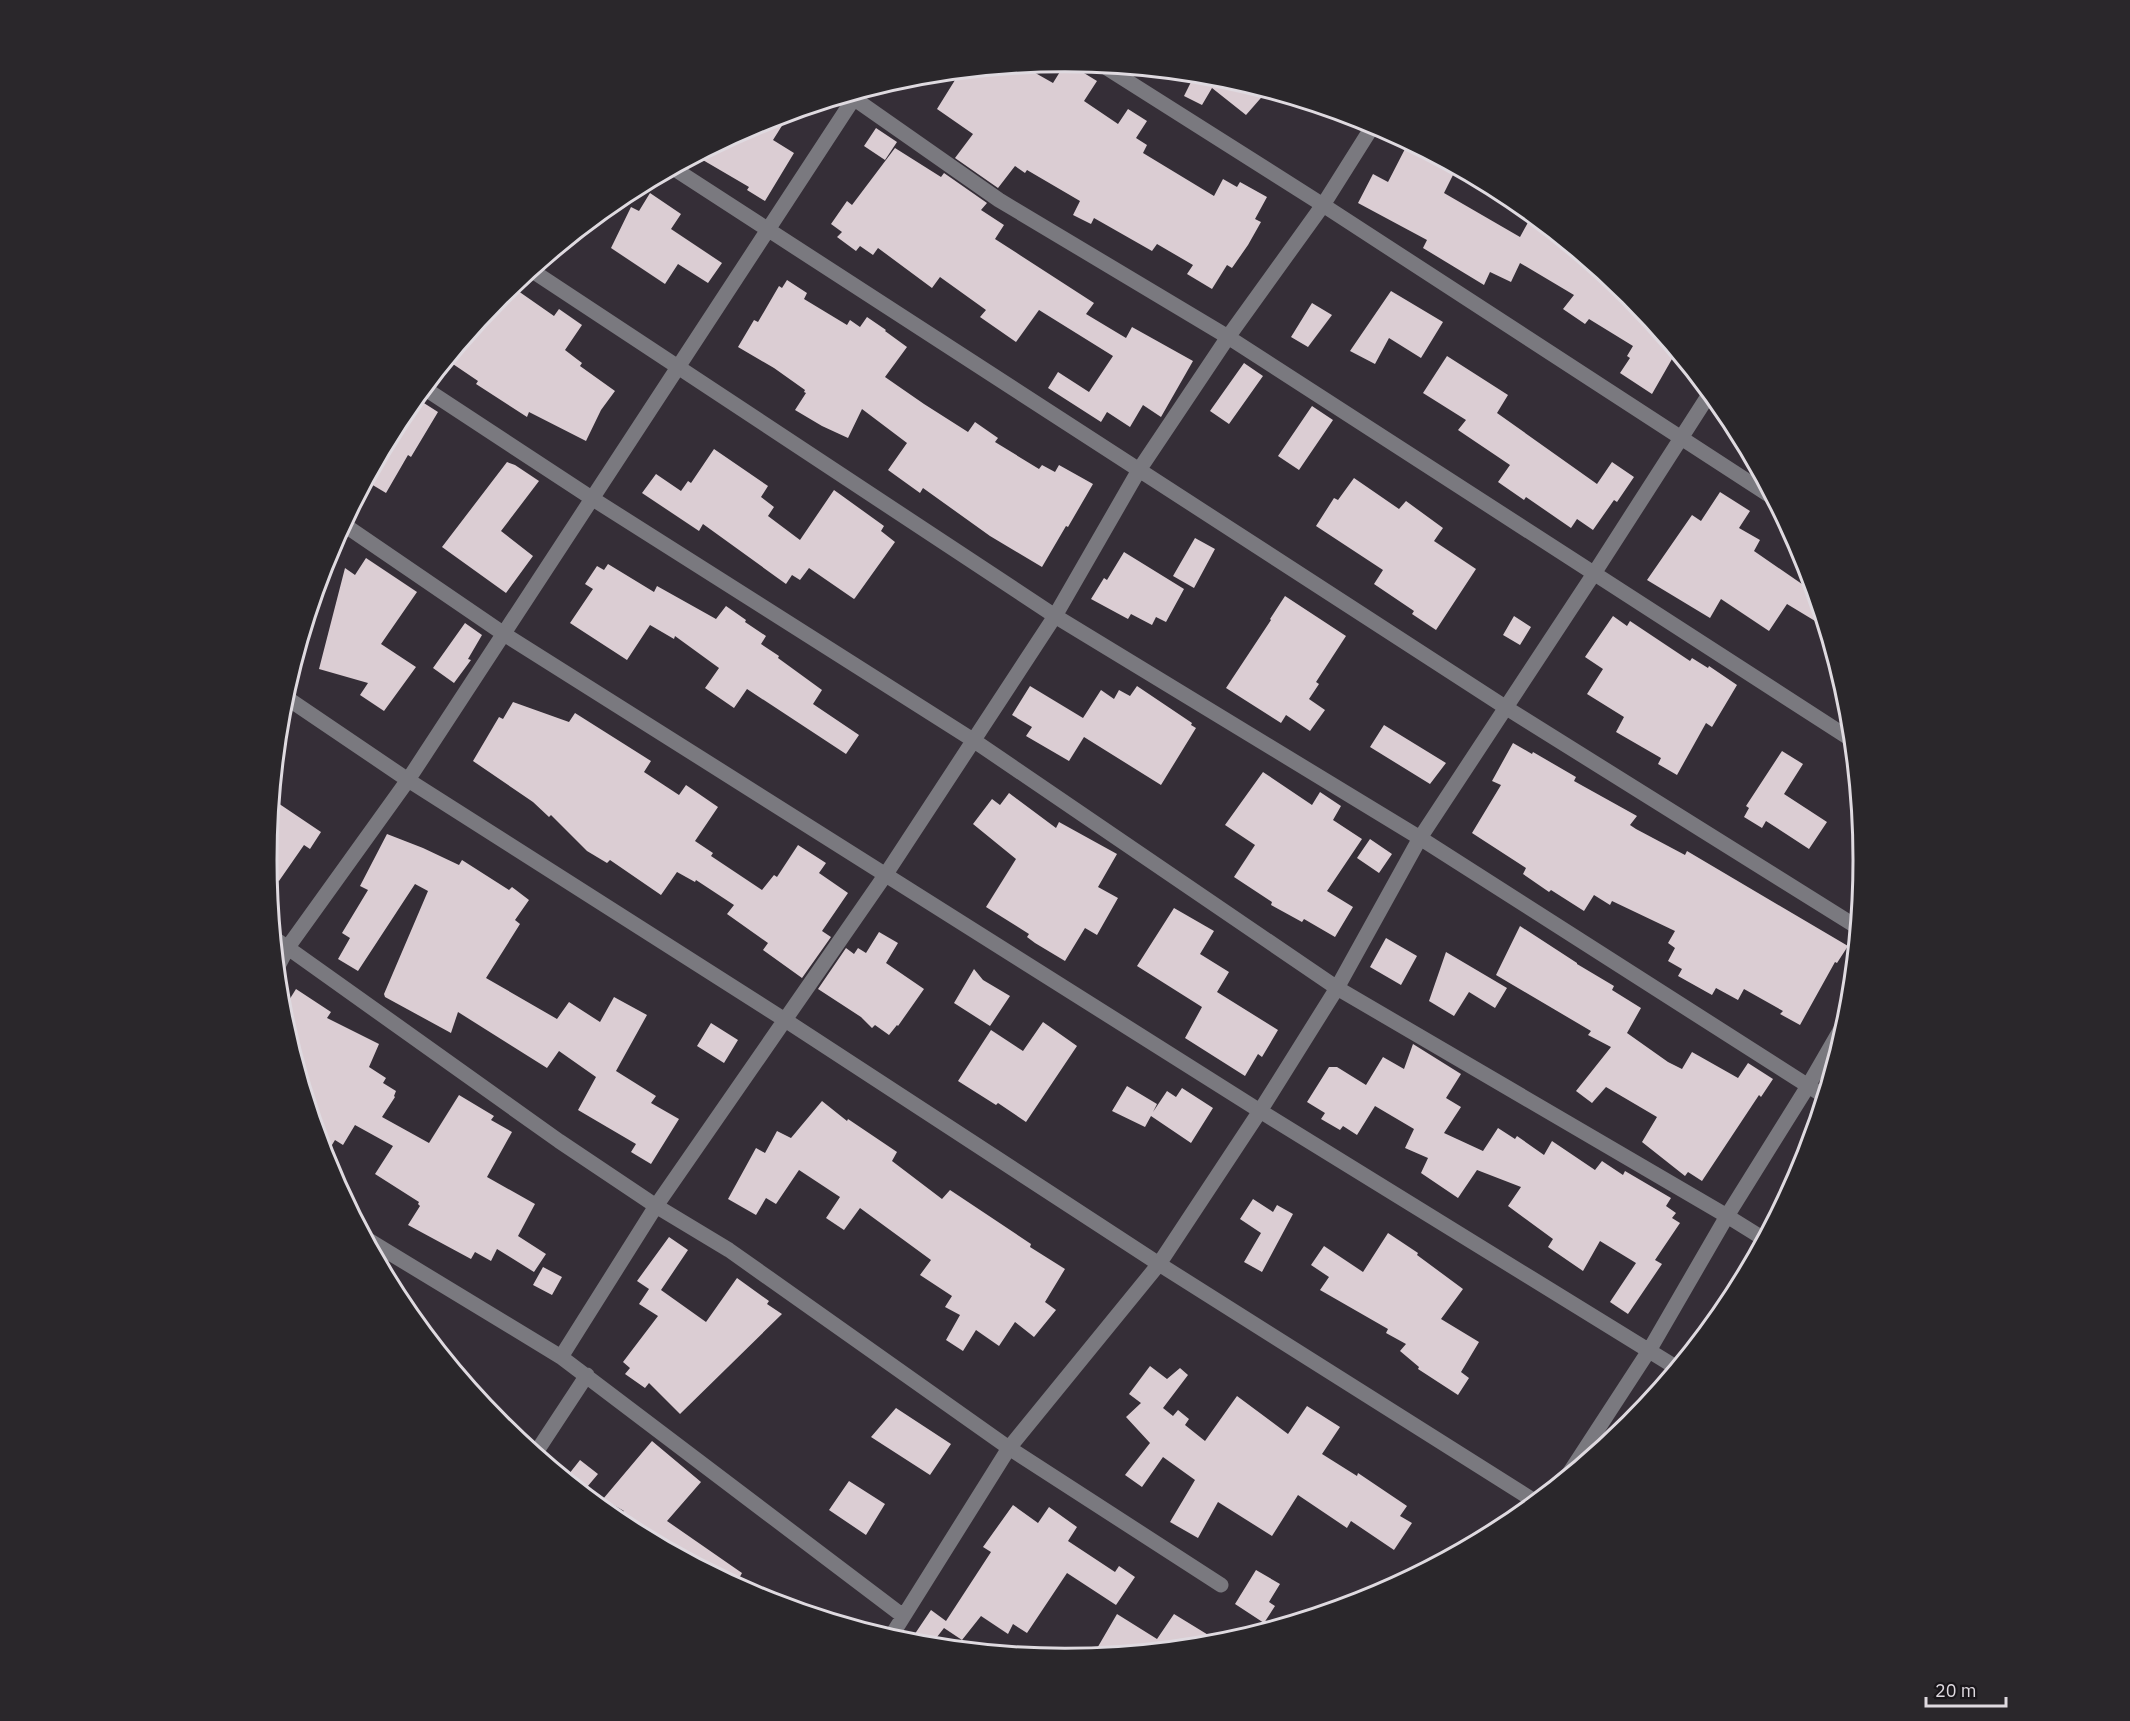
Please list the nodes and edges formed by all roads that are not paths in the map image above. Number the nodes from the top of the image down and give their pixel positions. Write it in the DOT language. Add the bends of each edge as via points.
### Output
graph roads {
  1 [pos="1116,74"];
  2 [pos="860,99"];
  3 [pos="849,103"];
  4 [pos="1369,133"];
  5 [pos="681,173"];
  6 [pos="1323,205"];
  7 [pos="766,230"];
  8 [pos="538,275"];
  9 [pos="1228,337"];
  10 [pos="678,366"];
  11 [pos="430,392"];
  12 [pos="1705,400"];
  13 [pos="1680,437"];
  14 [pos="1138,470"];
  15 [pos="1760,489"];
  16 [pos="594,499"];
  17 [pos="350,529"];
  18 [pos="1595,572"];
  19 [pos="1055,615"];
  20 [pos="504,634"];
  21 [pos="293,702"];
  22 [pos="1505,707"];
  23 [pos="1843,734"];
  24 [pos="973,740"];
  25 [pos="408,780"];
  26 [pos="1420,838"];
  27 [pos="886,874"];
  28 [pos="1851,923"];
  29 [pos="281,942"];
  30 [pos="288,947"];
  31 [pos="282,958"];
  32 [pos="1337,988"];
  33 [pos="785,1020"];
  34 [pos="1831,1046"];
  35 [pos="1808,1086"];
  36 [pos="1819,1093"];
  37 [pos="1260,1111"];
  38 [pos="656,1206"];
  39 [pos="1727,1216"];
  40 [pos="1758,1235"];
  41 [pos="377,1245"];
  42 [pos="1159,1264"];
  43 [pos="1650,1349"];
  44 [pos="561,1357"];
  45 [pos="1671,1364"];
  46 [pos="587,1375"];
  47 [pos="539,1448"];
  48 [pos="1010,1448"];
  49 [pos="1579,1458"];
  50 [pos="1529,1498"];
  51 [pos="1221,1585"];
  52 [pos="903,1616"];
  53 [pos="895,1630"];
  1 -- 6 [label="street"];
  2 -- 9 [label="street" via="999,200"];
  3 -- 7 [label="street"];
  4 -- 6 [label="street"];
  5 -- 7 [label="street"];
  6 -- 9 [label="street"];
  6 -- 13 [label="street"];
  7 -- 10 [label="street"];
  7 -- 14 [label="street"];
  8 -- 10 [label="street"];
  9 -- 14 [label="street"];
  9 -- 18 [label="street"];
  10 -- 16 [label="street"];
  10 -- 19 [label="street"];
  11 -- 16 [label="street"];
  12 -- 13 [label="street"];
  13 -- 15 [label="street"];
  13 -- 18 [label="street"];
  14 -- 19 [label="street"];
  14 -- 22 [label="street"];
  16 -- 20 [label="street"];
  16 -- 24 [label="street"];
  17 -- 20 [label="street"];
  18 -- 22 [label="street"];
  18 -- 23 [label="street"];
  19 -- 24 [label="street"];
  19 -- 26 [label="street"];
  20 -- 25 [label="street"];
  20 -- 27 [label="street"];
  21 -- 25 [label="street"];
  22 -- 26 [label="street"];
  22 -- 28 [label="street"];
  24 -- 27 [label="street"];
  24 -- 32 [label="street"];
  25 -- 30 [label="street"];
  25 -- 33 [label="street"];
  26 -- 32 [label="street"];
  26 -- 35 [label="street"];
  27 -- 33 [label="street"];
  27 -- 37 [label="street"];
  29 -- 30 [label="street"];
  30 -- 31 [label="street"];
  30 -- 38 [label="street"];
  32 -- 37 [label="street"];
  32 -- 39 [label="street"];
  33 -- 38 [label="street"];
  33 -- 42 [label="street"];
  34 -- 35 [label="street"];
  35 -- 36 [label="street"];
  35 -- 39 [label="street"];
  37 -- 42 [label="street"];
  37 -- 43 [label="street"];
  38 -- 44 [label="street"];
  38 -- 48 [label="street" via="729,1250"];
  39 -- 40 [label="street"];
  39 -- 43 [label="street"];
  41 -- 44 [label="street"];
  42 -- 48 [label="street"];
  42 -- 50 [label="street"];
  43 -- 45 [label="street"];
  43 -- 49 [label="street"];
  44 -- 46 [label="street"];
  46 -- 47 [label="street"];
  46 -- 52 [label="street"];
  48 -- 51 [label="street"];
  48 -- 52 [label="street"];
  52 -- 53 [label="street"];
}
